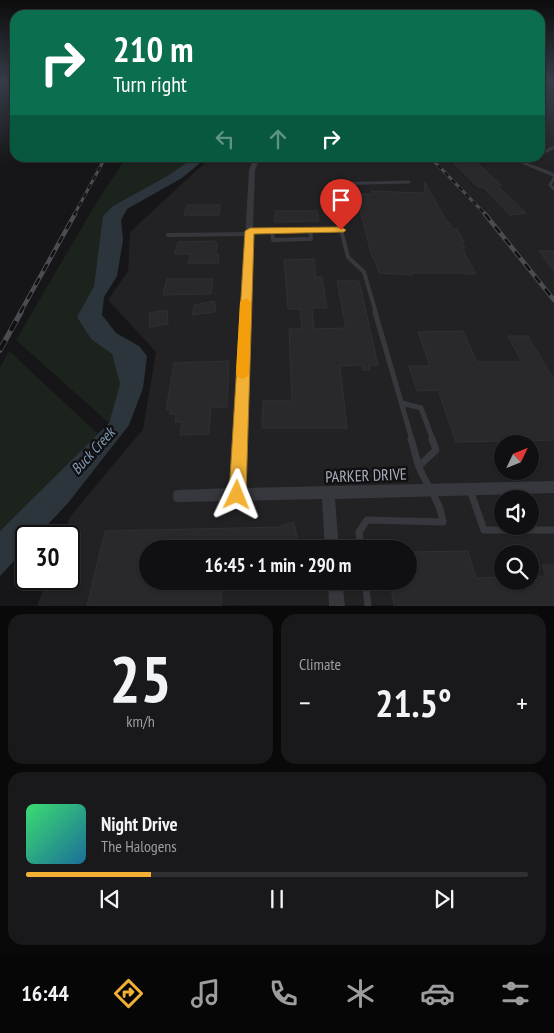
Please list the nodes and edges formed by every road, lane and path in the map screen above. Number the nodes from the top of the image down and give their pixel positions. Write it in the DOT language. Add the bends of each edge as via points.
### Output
graph roads {
  1 [pos="255,162"];
  2 [pos="524,163"];
  3 [pos="554,177"];
  4 [pos="409,182"];
  5 [pos="554,189"];
  6 [pos="310,230"];
  7 [pos="341,230"];
  8 [pos="272,231"];
  9 [pos="249,232"];
  10 [pos="168,236"];
  11 [pos="402,403"];
  12 [pos="419,466"];
  13 [pos="554,487"];
  14 [pos="470,489"];
  15 [pos="430,490"];
  16 [pos="328,493"];
  17 [pos="237,495"];
  18 [pos="179,496"];
  19 [pos="554,530"];
  20 [pos="331,540"];
  21 [pos="360,540"];
  22 [pos="336,590"];
  23 [pos="366,590"];
  24 [pos="337,606"];
  25 [pos="368,606"];
  1 -- 9 [label="street"];
  2 -- 3 [label="street"];
  3 -- 5 [label="lane" via="550,185"];
  4 -- 7 [label="lane" via="329,184"];
  6 -- 7 [label="lane"];
  6 -- 8 [label="lane"];
  6 -- 8 [label="lane" via="311,239 272,240"];
  7 -- 11 [label="lane" via="348,258 364,272"];
  8 -- 9 [label="lane"];
  9 -- 10 [label="lane"];
  9 -- 17 [label="street"];
  11 -- 12 [label="lane"];
  11 -- 12 [label="lane" via="421,408 436,450"];
  12 -- 15 [label="lane"];
  13 -- 14 [label="street, PARKER DRIVE"];
  14 -- 15 [label="street, PARKER DRIVE"];
  14 -- 19 [label="lane" via="484,530"];
  15 -- 16 [label="street, PARKER DRIVE"];
  15 -- 21 [label="lane" via="442,507 443,522 367,520 359,532"];
  16 -- 17 [label="street, PARKER DRIVE"];
  16 -- 20 [label="street"];
  17 -- 18 [label="street, PARKER DRIVE"];
  22 -- 24 [label="street"];
  23 -- 25 [label="lane"];
}
